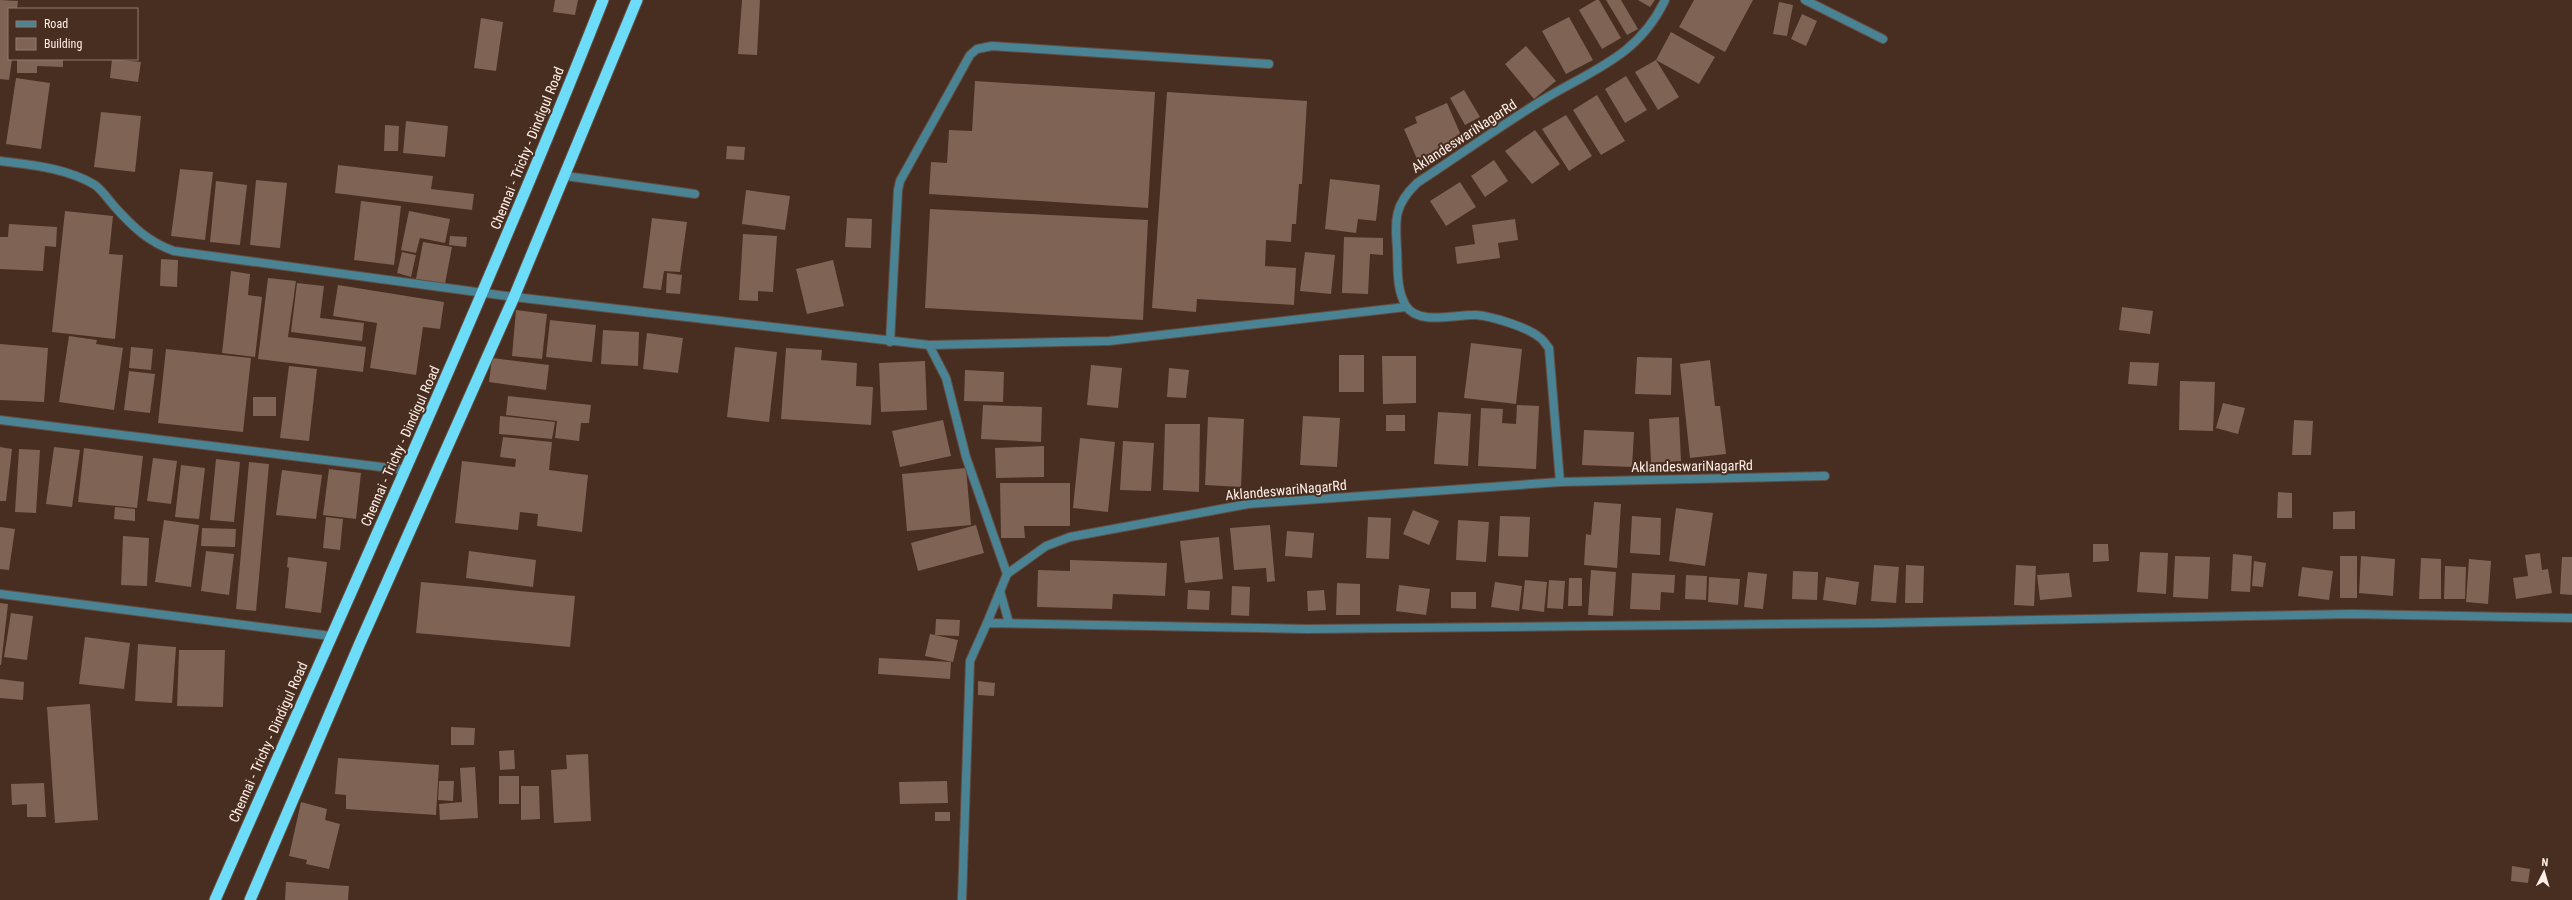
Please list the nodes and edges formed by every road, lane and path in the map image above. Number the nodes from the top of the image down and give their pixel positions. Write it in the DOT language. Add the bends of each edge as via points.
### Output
graph roads {
  1 [pos="603,0"];
  2 [pos="637,0"];
  3 [pos="1665,0"];
  4 [pos="1804,0"];
  5 [pos="1883,38"];
  6 [pos="1269,64"];
  7 [pos="0,161"];
  8 [pos="566,176"];
  9 [pos="695,194"];
  10 [pos="484,293"];
  11 [pos="514,297"];
  12 [pos="1406,307"];
  13 [pos="890,342"];
  14 [pos="929,345"];
  15 [pos="0,420"];
  16 [pos="406,470"];
  17 [pos="1825,476"];
  18 [pos="1560,482"];
  19 [pos="1007,574"];
  20 [pos="1000,591"];
  21 [pos="0,594"];
  22 [pos="2572,618"];
  23 [pos="987,623"];
  24 [pos="1009,623"];
  25 [pos="331,636"];
  26 [pos="215,900"];
  27 [pos="250,900"];
  28 [pos="962,900"];
  1 -- 10 [label="highway, Chennai - Trichy - Dindigul Road" via="537,168"];
  2 -- 8 [label="highway"];
  3 -- 12 [label="street, AklandeswariNagarRd" via="1643,36 1621,55 1541,101 1409,190 1398,208 1395,219 1399,288"];
  4 -- 5 [label="street"];
  6 -- 13 [label="street" via="992,46 977,49 970,55 900,181"];
  7 -- 10 [label="street" via="46,167 78,177 96,186 133,228 156,245 174,251"];
  8 -- 9 [label="street"];
  8 -- 11 [label="highway"];
  10 -- 11 [label="street"];
  10 -- 16 [label="highway, Chennai - Trichy - Dindigul Road"];
  11 -- 13 [label="street"];
  11 -- 27 [label="highway"];
  12 -- 14 [label="street" via="1109,341"];
  12 -- 18 [label="street" via="1411,312 1425,316 1476,315 1539,336 1549,348"];
  13 -- 14 [label="street"];
  14 -- 19 [label="street" via="946,378 966,457"];
  15 -- 16 [label="street"];
  16 -- 25 [label="highway, Chennai - Trichy - Dindigul Road"];
  17 -- 18 [label="street, AklandeswariNagarRd"];
  18 -- 19 [label="street, AklandeswariNagarRd" via="1248,504 1070,537 1046,546"];
  19 -- 20 [label="street"];
  20 -- 23 [label="street"];
  20 -- 24 [label="street"];
  21 -- 25 [label="street"];
  22 -- 24 [label="street" via="2352,614 1888,623 1307,629"];
  23 -- 24 [label="street"];
  23 -- 28 [label="street" via="970,661"];
  25 -- 26 [label="highway, Chennai - Trichy - Dindigul Road"];
}
